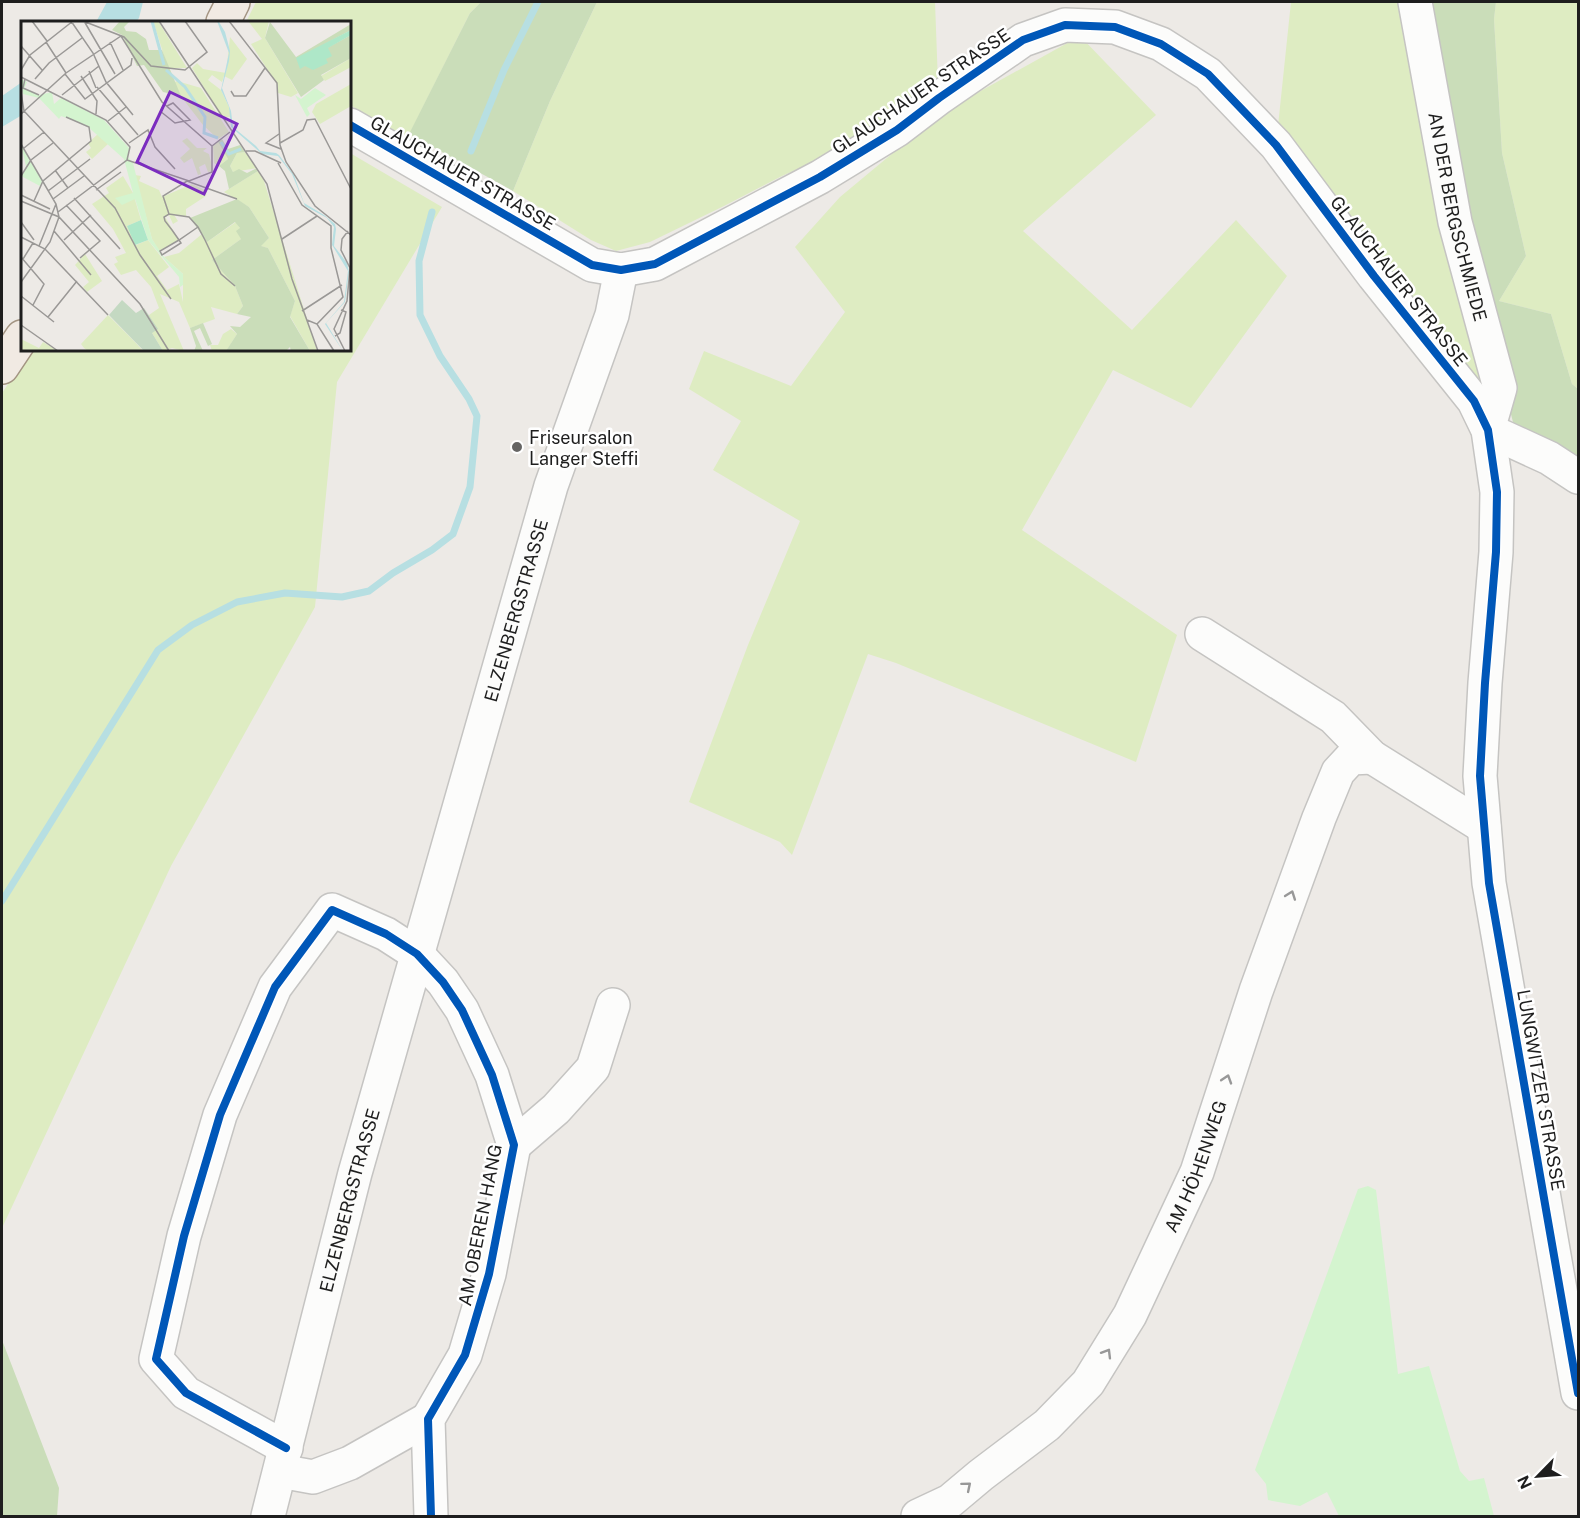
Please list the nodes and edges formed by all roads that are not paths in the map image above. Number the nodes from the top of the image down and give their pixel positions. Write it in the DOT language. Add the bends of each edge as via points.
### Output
graph roads {
  1 [pos="233,2"];
  2 [pos="1416,2"];
  3 [pos="224,21"];
  4 [pos="351,126"];
  5 [pos="621,270"];
  6 [pos="21,338"];
  7 [pos="2,367"];
  8 [pos="1488,430"];
  9 [pos="1578,477"];
  10 [pos="1202,634"];
  11 [pos="1372,757"];
  12 [pos="1484,828"];
  13 [pos="417,954"];
  14 [pos="613,1005"];
  15 [pos="514,1145"];
  16 [pos="1578,1393"];
  17 [pos="428,1419"];
  18 [pos="283,1460"];
  19 [pos="268,1516"];
  20 [pos="431,1516"];
  21 [pos="918,1516"];
  1 -- 3 [label="main road"];
  2 -- 8 [label="street, AN DER BERGSCHMIEDE" via="1455,222 1500,388"];
  4 -- 5 [label="street, GLAUCHAUER STRASSE" via="592,265"];
  5 -- 8 [label="street, GLAUCHAUER STRASSE" via="655,264 820,177 897,130 1023,40 1065,25 1115,27 1161,44 1209,74 1276,145 1474,401"];
  5 -- 13 [label="street, ELZENBERGSTRASSE" via="612,315 551,486"];
  6 -- 7 [label="main road"];
  8 -- 9 [label="street" via="1549,458"];
  8 -- 12 [label="street, GLAUCHAUER STRASSE" via="1497,492 1480,776"];
  10 -- 11 [label="street" via="1333,717"];
  11 -- 12 [label="street"];
  21 -- 11 [label="street, AM HÖHENWEG, one-way" via="950,1501 1047,1425 1088,1383 1130,1315 1197,1172 1318,818 1338,772 1351,758"];
  12 -- 16 [label="street, LUNGWITZER STRASSE" via="1489,883"];
  13 -- 15 [label="street, AM OBEREN HANG" via="444,982 462,1010 492,1076"];
  13 -- 18 [label="street, ELZENBERGSTRASSE"];
  13 -- 18 [label="street" via="386,934 332,909 275,987 219,1115 184,1236 156,1359 186,1393"];
  14 -- 15 [label="street, AM OBEREN HANG" via="593,1068 556,1109"];
  15 -- 17 [label="street, AM OBEREN HANG" via="489,1274 465,1355"];
  17 -- 18 [label="street" via="350,1463 313,1477"];
  17 -- 20 [label="street"];
  18 -- 19 [label="street, ELZENBERGSTRASSE"];
}
